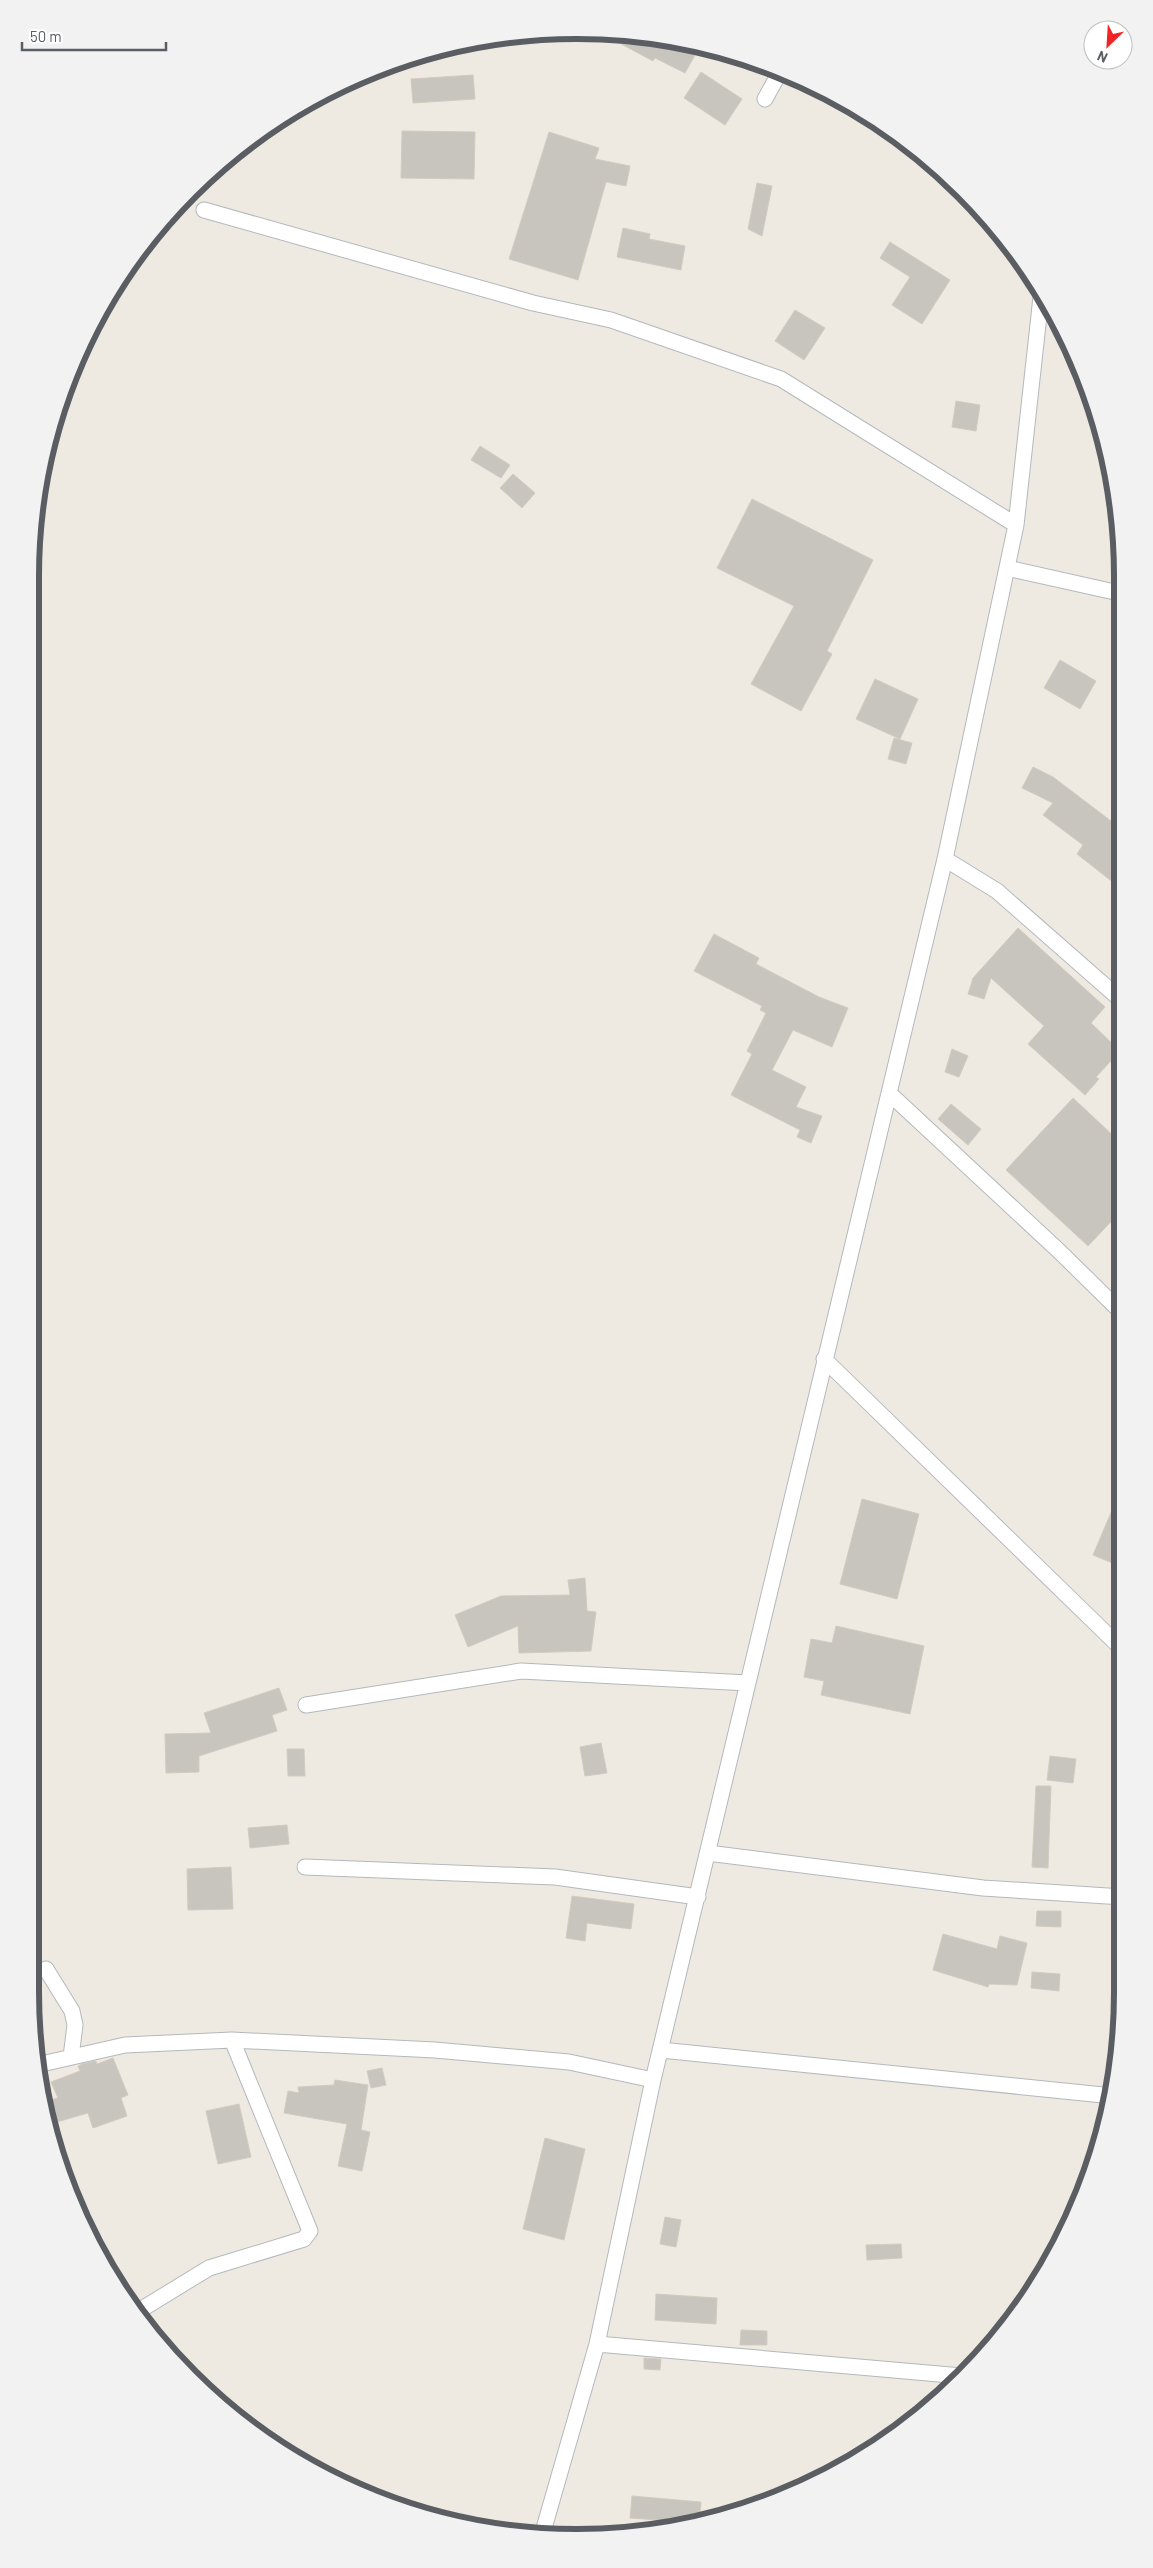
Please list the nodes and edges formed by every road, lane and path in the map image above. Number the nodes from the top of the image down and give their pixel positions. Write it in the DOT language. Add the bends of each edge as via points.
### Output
graph roads {
  1 [pos="777,78"];
  2 [pos="766,100"];
  3 [pos="204,210"];
  4 [pos="1040,305"];
  5 [pos="1016,525"];
  6 [pos="1007,568"];
  7 [pos="1114,592"];
  8 [pos="944,859"];
  9 [pos="1114,994"];
  10 [pos="890,1094"];
  11 [pos="1114,1305"];
  12 [pos="824,1359"];
  13 [pos="1114,1640"];
  14 [pos="748,1683"];
  15 [pos="306,1705"];
  16 [pos="708,1853"];
  17 [pos="305,1867"];
  18 [pos="1114,1895"];
  19 [pos="698,1897"];
  20 [pos="46,1969"];
  21 [pos="232,2040"];
  22 [pos="661,2050"];
  23 [pos="71,2058"];
  24 [pos="43,2064"];
  25 [pos="653,2080"];
  26 [pos="1104,2095"];
  27 [pos="142,2309"];
  28 [pos="597,2344"];
  29 [pos="953,2375"];
  30 [pos="544,2528"];
  1 -- 2 [label="street"];
  3 -- 5 [label="street" via="533,303 611,320 781,379"];
  4 -- 5 [label="street"];
  5 -- 6 [label="street"];
  6 -- 7 [label="street"];
  6 -- 8 [label="street"];
  8 -- 9 [label="street" via="997,891"];
  8 -- 10 [label="street"];
  10 -- 11 [label="street"];
  10 -- 12 [label="street"];
  12 -- 13 [label="street"];
  12 -- 14 [label="street"];
  14 -- 15 [label="street" via="521,1671"];
  14 -- 16 [label="street"];
  16 -- 18 [label="street" via="983,1888"];
  16 -- 19 [label="street"];
  17 -- 19 [label="street" via="555,1877"];
  19 -- 22 [label="street"];
  20 -- 23 [label="street" via="72,2011 75,2025"];
  21 -- 23 [label="street" via="125,2045"];
  21 -- 25 [label="street" via="436,2050 569,2062"];
  21 -- 27 [label="street" via="310,2230 304,2238 209,2268"];
  22 -- 25 [label="street"];
  22 -- 26 [label="street"];
  23 -- 24 [label="street"];
  25 -- 28 [label="street"];
  28 -- 29 [label="street"];
  28 -- 30 [label="street"];
}
